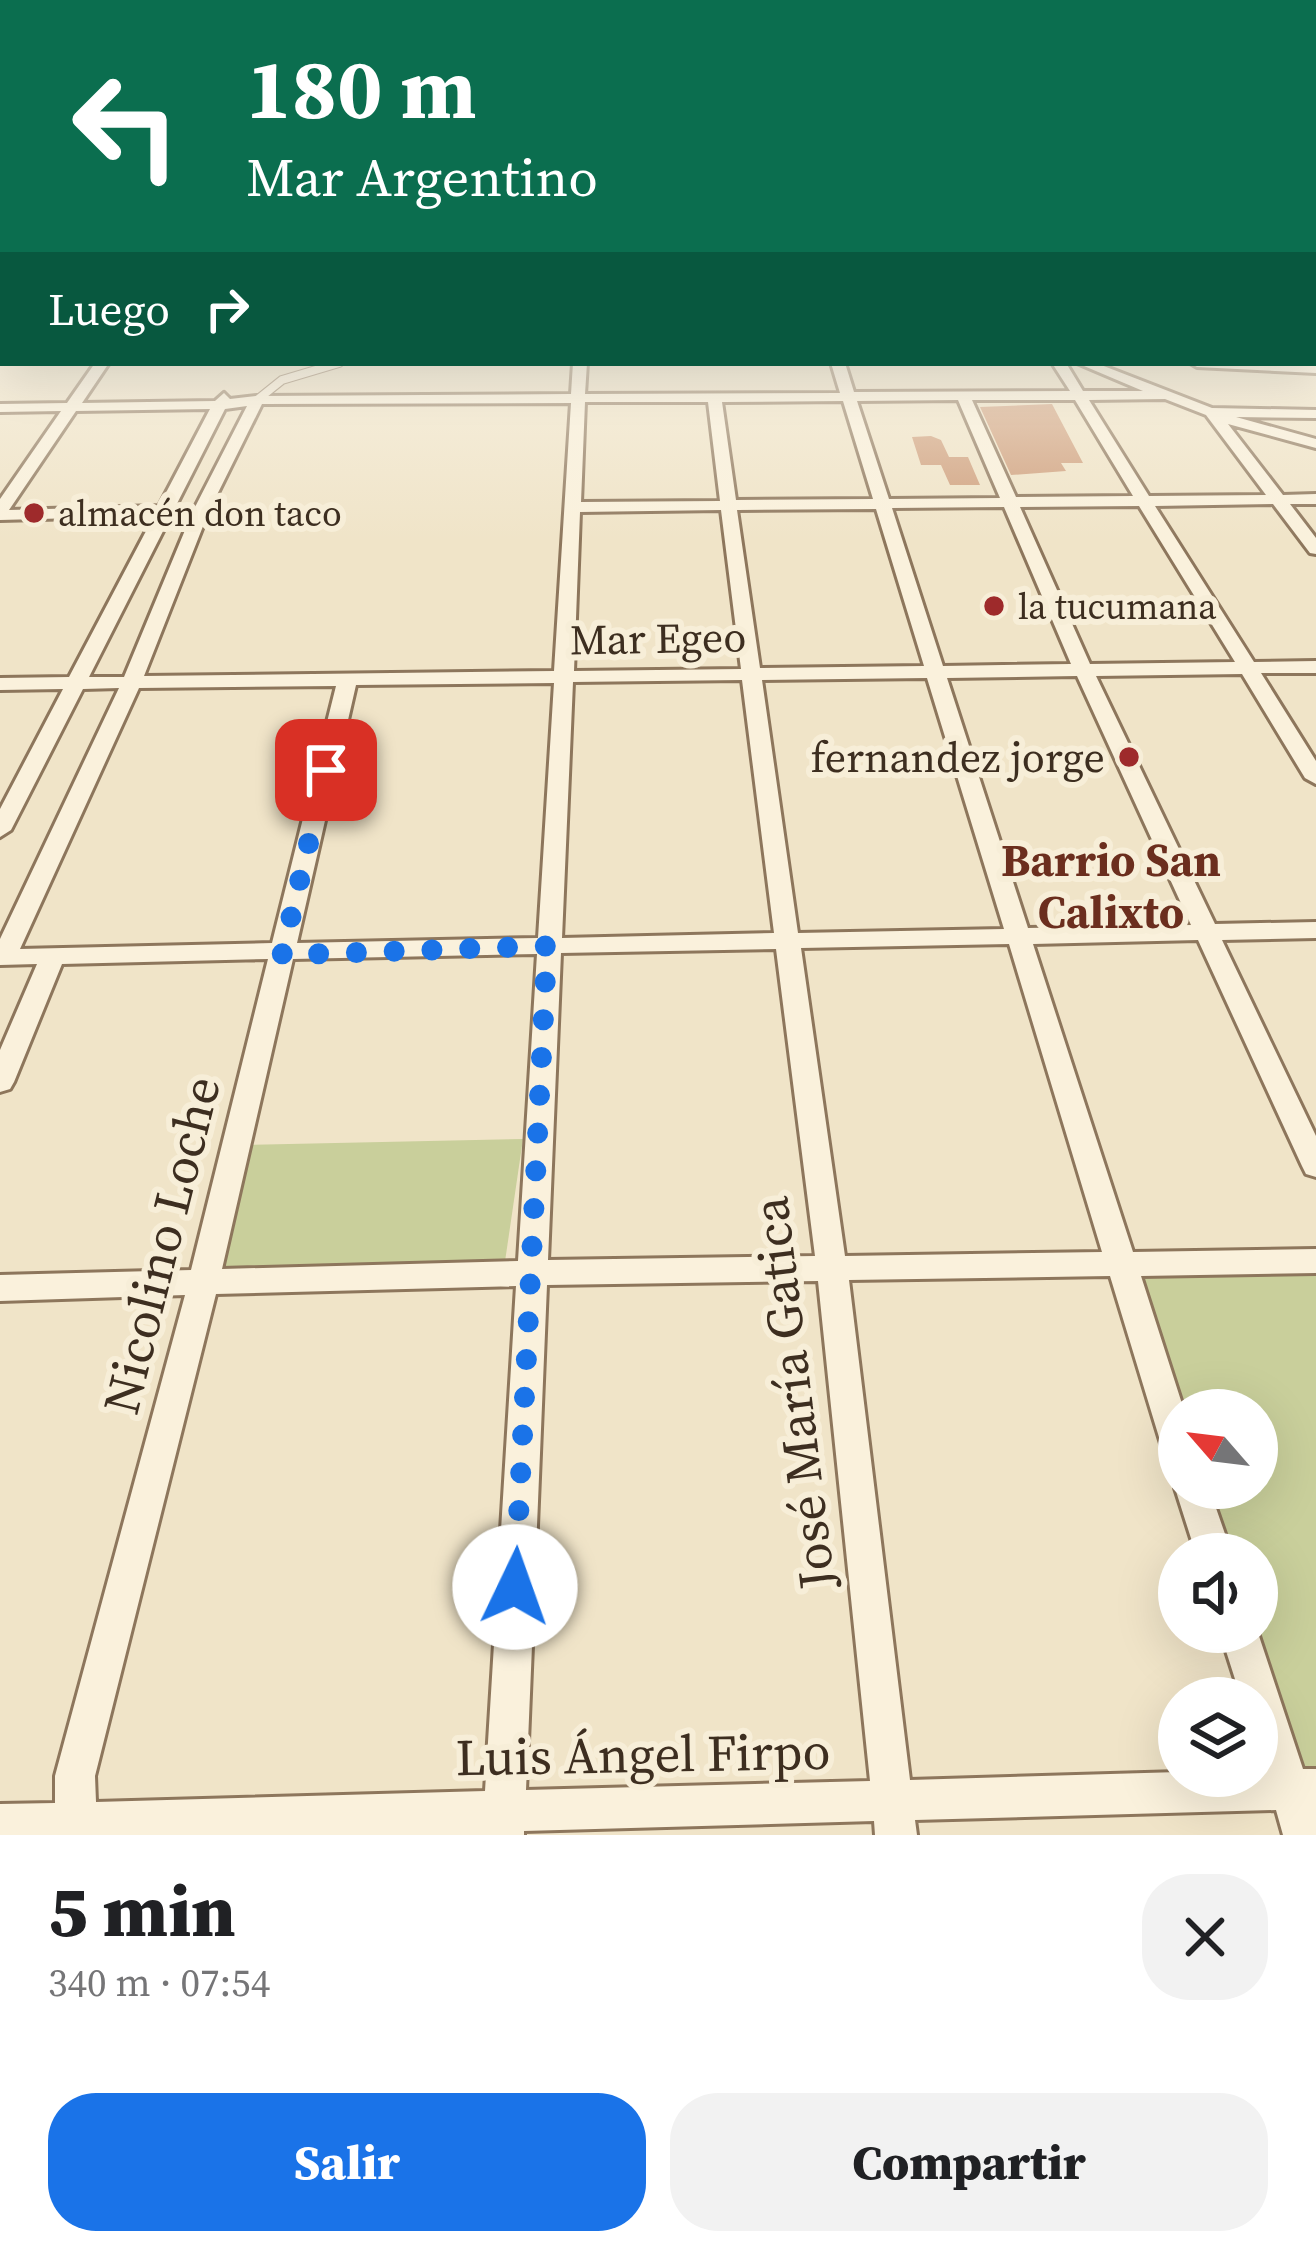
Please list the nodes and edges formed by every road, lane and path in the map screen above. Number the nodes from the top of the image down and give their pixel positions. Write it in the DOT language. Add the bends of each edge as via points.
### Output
graph roads {
  1 [pos="98,370"];
  2 [pos="317,370"];
  3 [pos="580,370"];
  4 [pos="840,370"];
  5 [pos="1062,370"];
  6 [pos="1101,370"];
  7 [pos="1074,393"];
  8 [pos="848,395"];
  9 [pos="963,395"];
  10 [pos="1168,395"];
  11 [pos="714,397"];
  12 [pos="578,398"];
  13 [pos="257,400"];
  14 [pos="222,401"];
  15 [pos="76,403"];
  16 [pos="0,404"];
  17 [pos="1211,412"];
  18 [pos="1316,415"];
  19 [pos="1316,444"];
  20 [pos="1316,499"];
  21 [pos="1277,500"];
  22 [pos="1143,501"];
  23 [pos="1008,503"];
  24 [pos="880,504"];
  25 [pos="728,505"];
  26 [pos="571,507"];
  27 [pos="167,511"];
  28 [pos="0,513"];
  29 [pos="1316,549"];
  30 [pos="1316,667"];
  31 [pos="1248,668"];
  32 [pos="1083,669"];
  33 [pos="935,671"];
  34 [pos="749,673"];
  35 [pos="561,675"];
  36 [pos="348,677"];
  37 [pos="79,682"];
  38 [pos="131,682"];
  39 [pos="0,684"];
  40 [pos="1316,778"];
  41 [pos="0,830"];
  42 [pos="1316,930"];
  43 [pos="1204,931"];
  44 [pos="1018,935"];
  45 [pos="788,939"];
  46 [pos="547,946"];
  47 [pos="282,955"];
  48 [pos="52,956"];
  49 [pos="2,957"];
  50 [pos="0,1082"];
  51 [pos="1316,1166"];
  52 [pos="1316,1261"];
  53 [pos="1120,1264"];
  54 [pos="832,1271"];
  55 [pos="530,1273"];
  56 [pos="204,1282"];
  57 [pos="0,1288"];
  58 [pos="1160,1389"];
  59 [pos="1248,1653"];
  60 [pos="1303,1790"];
  61 [pos="894,1818"];
  62 [pos="504,1823"];
  63 [pos="0,1826"];
  64 [pos="76,1831"];
  65 [pos="1304,1835"];
  1 -- 15 [label="street"];
  2 -- 13 [label="lane" via="282,380"];
  3 -- 12 [label="street"];
  4 -- 8 [label="street"];
  5 -- 7 [label="street"];
  6 -- 10 [label="street"];
  7 -- 9 [label="street"];
  7 -- 10 [label="street"];
  7 -- 22 [label="street"];
  8 -- 9 [label="street"];
  8 -- 11 [label="street"];
  8 -- 24 [label="street"];
  9 -- 23 [label="street"];
  10 -- 17 [label="street"];
  11 -- 12 [label="street"];
  11 -- 25 [label="street, José María Gatica"];
  12 -- 13 [label="street"];
  12 -- 26 [label="street"];
  13 -- 14 [label="street"];
  13 -- 38 [label="street"];
  14 -- 15 [label="street"];
  14 -- 27 [label="street"];
  15 -- 16 [label="street"];
  15 -- 28 [label="street"];
  17 -- 18 [label="street"];
  17 -- 19 [label="street"];
  17 -- 21 [label="street"];
  20 -- 21 [label="street"];
  21 -- 22 [label="street"];
  21 -- 29 [label="street"];
  22 -- 23 [label="street"];
  22 -- 31 [label="street"];
  23 -- 24 [label="street"];
  23 -- 32 [label="street"];
  24 -- 25 [label="street"];
  24 -- 33 [label="street"];
  25 -- 26 [label="street"];
  25 -- 34 [label="street, José María Gatica"];
  26 -- 35 [label="street"];
  27 -- 28 [label="street"];
  27 -- 37 [label="street"];
  30 -- 31 [label="street, Mar Egeo"];
  31 -- 32 [label="street, Mar Egeo"];
  31 -- 40 [label="street"];
  32 -- 33 [label="street, Mar Egeo"];
  32 -- 43 [label="street"];
  33 -- 34 [label="street, Mar Egeo"];
  33 -- 44 [label="street"];
  34 -- 35 [label="street, Mar Egeo"];
  34 -- 45 [label="street, José María Gatica"];
  35 -- 36 [label="street, Mar Egeo"];
  35 -- 46 [label="street"];
  36 -- 38 [label="street, Mar Egeo"];
  36 -- 47 [label="street, Nicolino Loche"];
  37 -- 38 [label="street, Mar Egeo"];
  37 -- 39 [label="street, Mar Egeo"];
  37 -- 41 [label="street"];
  38 -- 49 [label="street"];
  42 -- 43 [label="street"];
  43 -- 44 [label="street"];
  43 -- 51 [label="street"];
  44 -- 45 [label="street"];
  44 -- 53 [label="street"];
  45 -- 46 [label="street"];
  45 -- 54 [label="street, José María Gatica"];
  46 -- 47 [label="street"];
  46 -- 55 [label="street"];
  47 -- 48 [label="street"];
  47 -- 56 [label="street, Nicolino Loche"];
  48 -- 49 [label="street"];
  48 -- 50 [label="street"];
  52 -- 53 [label="street"];
  53 -- 54 [label="street"];
  53 -- 58 [label="street"];
  54 -- 55 [label="street"];
  54 -- 61 [label="street, José María Gatica"];
  55 -- 56 [label="street"];
  55 -- 62 [label="street"];
  56 -- 57 [label="street"];
  56 -- 64 [label="street, Nicolino Loche" via="75,1776"];
  59 -- 60 [label="street"];
  60 -- 61 [label="street, Luis Ángel Firpo"];
  60 -- 65 [label="street"];
  61 -- 62 [label="street, Luis Ángel Firpo"];
  62 -- 64 [label="street, Luis Ángel Firpo"];
  63 -- 64 [label="street, Luis Ángel Firpo"];
}
